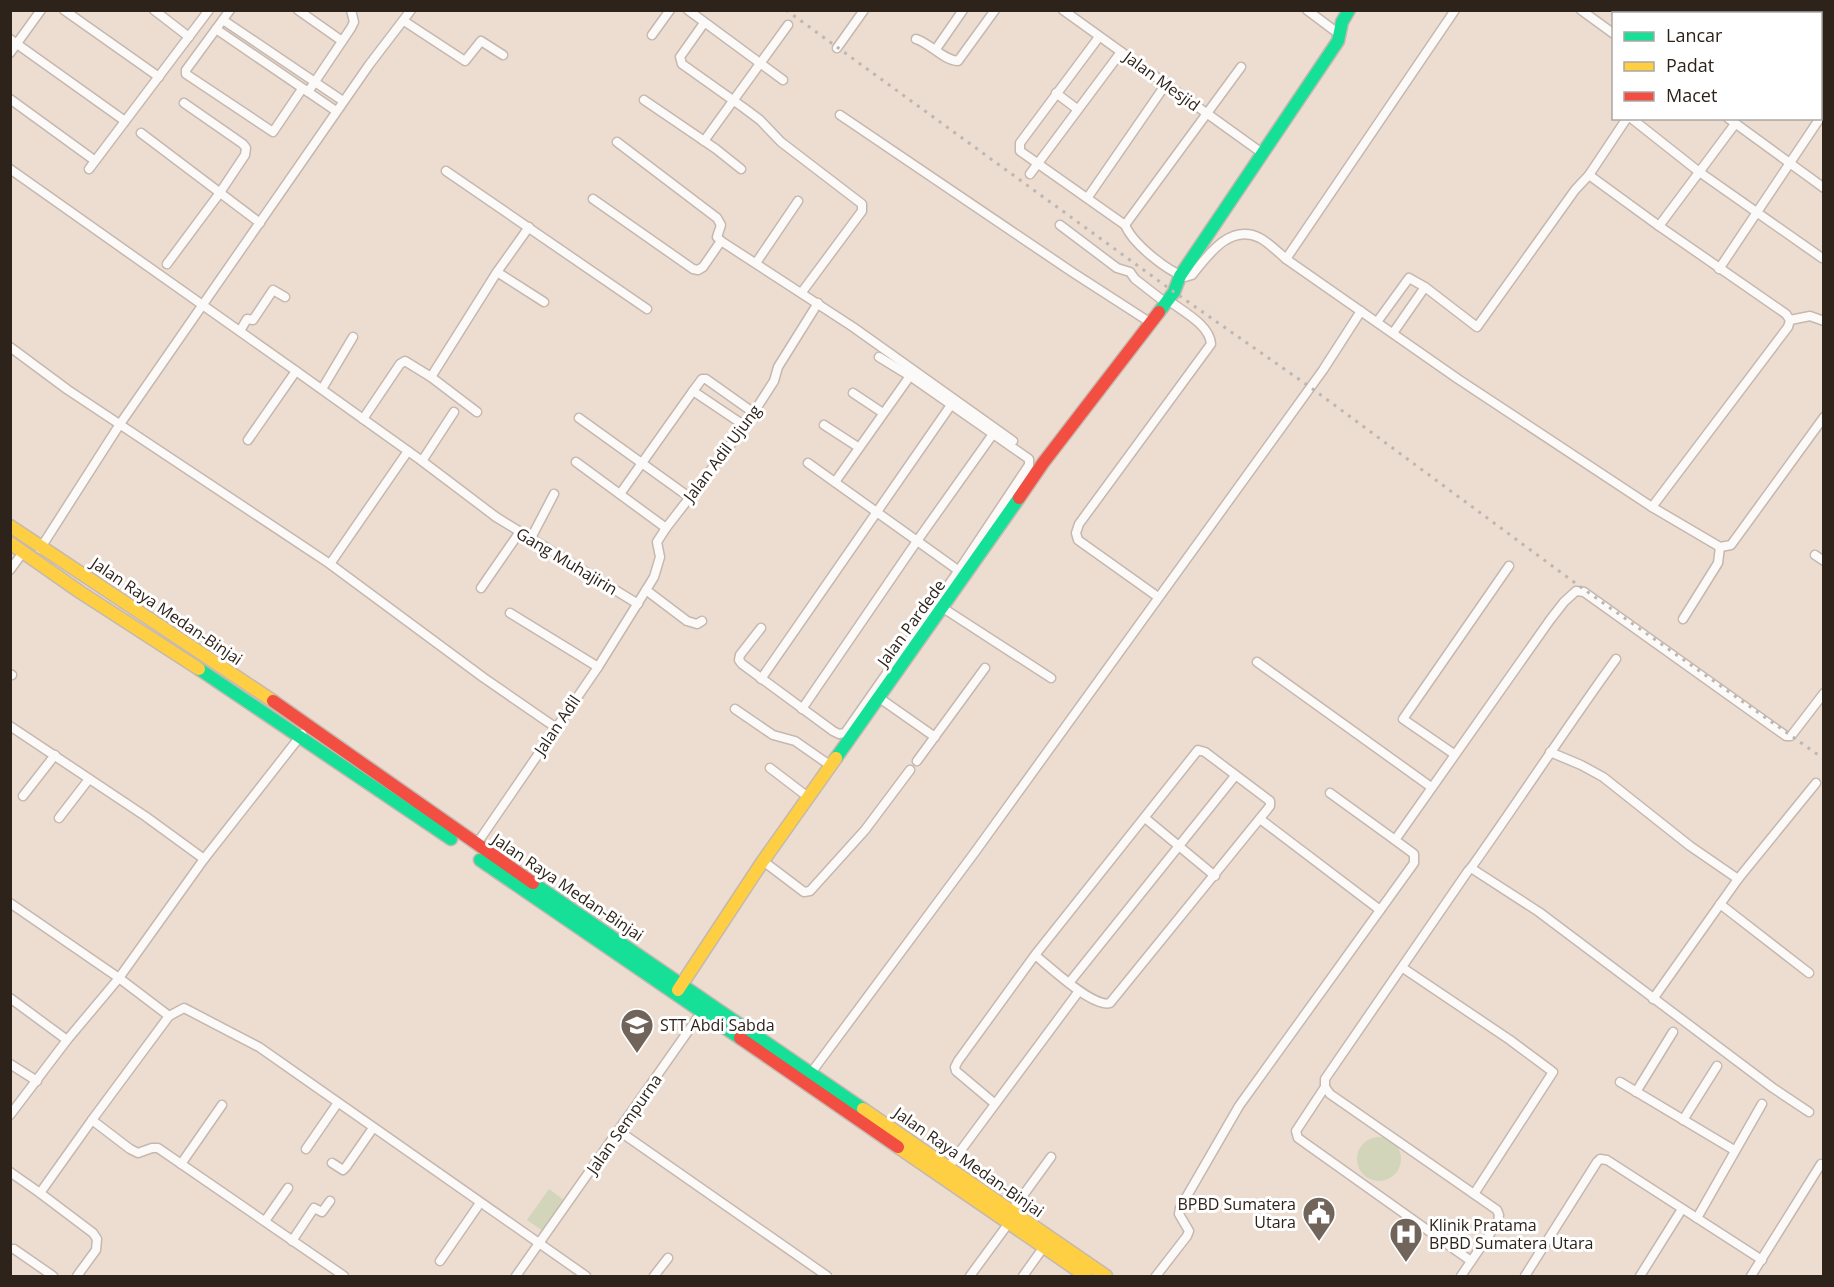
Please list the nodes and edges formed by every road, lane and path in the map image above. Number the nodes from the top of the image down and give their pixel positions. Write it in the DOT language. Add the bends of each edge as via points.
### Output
graph roads {
  1 [pos="41,10"];
  2 [pos="64,10"];
  3 [pos="154,10"];
  4 [pos="209,10"];
  5 [pos="230,10"];
  6 [pos="298,10"];
  7 [pos="351,10"];
  8 [pos="411,10"];
  9 [pos="670,10"];
  10 [pos="688,10"];
  11 [pos="864,10"];
  12 [pos="963,10"];
  13 [pos="995,10"];
  14 [pos="1063,10"];
  15 [pos="1307,10"];
  16 [pos="1349,10"];
  17 [pos="1455,10"];
  18 [pos="1581,10"];
  19 [pos="223,20"];
  20 [pos="404,21"];
  21 [pos="704,22"];
  22 [pos="788,25"];
  23 [pos="216,29"];
  24 [pos="1612,33"];
  25 [pos="1339,34"];
  26 [pos="652,35"];
  27 [pos="1099,36"];
  28 [pos="189,37"];
  29 [pos="916,39"];
  30 [pos="14,41"];
  31 [pos="342,42"];
  32 [pos="837,48"];
  33 [pos="936,49"];
  34 [pos="1120,52"];
  35 [pos="10,53"];
  36 [pos="503,55"];
  37 [pos="760,63"];
  38 [pos="1241,67"];
  39 [pos="159,77"];
  40 [pos="783,80"];
  41 [pos="315,83"];
  42 [pos="1166,84"];
  43 [pos="305,91"];
  44 [pos="1056,93"];
  45 [pos="10,99"];
  46 [pos="644,100"];
  47 [pos="733,100"];
  48 [pos="344,101"];
  49 [pos="184,103"];
  50 [pos="1077,109"];
  51 [pos="336,111"];
  52 [pos="1208,114"];
  53 [pos="840,116"];
  54 [pos="1628,120"];
  55 [pos="1632,120"];
  56 [pos="1819,120"];
  57 [pos="126,121"];
  58 [pos="1732,121"];
  59 [pos="141,133"];
  60 [pos="704,141"];
  61 [pos="617,142"];
  62 [pos="1262,153"];
  63 [pos="94,160"];
  64 [pos="1037,164"];
  65 [pos="1790,164"];
  66 [pos="10,169"];
  67 [pos="89,169"];
  68 [pos="741,169"];
  69 [pos="446,171"];
  70 [pos="1698,171"];
  71 [pos="1030,174"];
  72 [pos="1589,175"];
  73 [pos="1824,188"];
  74 [pos="219,194"];
  75 [pos="1088,197"];
  76 [pos="593,199"];
  77 [pos="798,201"];
  78 [pos="1757,213"];
  79 [pos="260,223"];
  80 [pos="1060,225"];
  81 [pos="1125,225"];
  82 [pos="1659,226"];
  83 [pos="529,227"];
  84 [pos="721,241"];
  85 [pos="1822,258"];
  86 [pos="1286,259"];
  87 [pos="756,263"];
  88 [pos="167,264"];
  89 [pos="1719,268"];
  90 [pos="497,272"];
  91 [pos="1180,276"];
  92 [pos="1425,287"];
  93 [pos="802,292"];
  94 [pos="285,297"];
  95 [pos="1167,301"];
  96 [pos="544,302"];
  97 [pos="818,303"];
  98 [pos="203,306"];
  99 [pos="647,309"];
  100 [pos="1361,311"];
  101 [pos="1790,320"];
  102 [pos="1824,321"];
  103 [pos="1377,322"];
  104 [pos="1151,323"];
  105 [pos="240,331"];
  106 [pos="1393,333"];
  107 [pos="353,337"];
  108 [pos="10,347"];
  109 [pos="879,357"];
  110 [pos="297,371"];
  111 [pos="910,376"];
  112 [pos="431,377"];
  113 [pos="322,389"];
  114 [pos="693,391"];
  115 [pos="853,393"];
  116 [pos="951,405"];
  117 [pos="454,412"];
  118 [pos="477,412"];
  119 [pos="754,412"];
  120 [pos="883,413"];
  121 [pos="1824,417"];
  122 [pos="579,418"];
  123 [pos="363,419"];
  124 [pos="120,424"];
  125 [pos="824,425"];
  126 [pos="745,426"];
  127 [pos="993,434"];
  128 [pos="248,440"];
  129 [pos="858,447"];
  130 [pos="408,452"];
  131 [pos="422,461"];
  132 [pos="576,462"];
  133 [pos="808,463"];
  134 [pos="1043,463"];
  135 [pos="640,464"];
  136 [pos="835,482"];
  137 [pos="554,494"];
  138 [pos="620,494"];
  139 [pos="689,497"];
  140 [pos="1652,507"];
  141 [pos="877,512"];
  142 [pos="10,525"];
  143 [pos="666,528"];
  144 [pos="519,533"];
  145 [pos="530,540"];
  146 [pos="917,541"];
  147 [pos="10,543"];
  148 [pos="42,547"];
  149 [pos="1720,547"];
  150 [pos="29,555"];
  151 [pos="1815,555"];
  152 [pos="1824,561"];
  153 [pos="330,564"];
  154 [pos="1509,566"];
  155 [pos="10,570"];
  156 [pos="962,573"];
  157 [pos="481,588"];
  158 [pos="646,590"];
  159 [pos="1158,597"];
  160 [pos="638,604"];
  161 [pos="943,608"];
  162 [pos="510,614"];
  163 [pos="1683,619"];
  164 [pos="702,621"];
  165 [pos="761,628"];
  166 [pos="1616,659"];
  167 [pos="1257,662"];
  168 [pos="598,666"];
  169 [pos="985,668"];
  170 [pos="1051,678"];
  171 [pos="239,679"];
  172 [pos="761,679"];
  173 [pos="231,690"];
  174 [pos="1824,693"];
  175 [pos="878,697"];
  176 [pos="735,709"];
  177 [pos="802,709"];
  178 [pos="10,726"];
  179 [pos="308,726"];
  180 [pos="555,727"];
  181 [pos="300,737"];
  182 [pos="935,737"];
  183 [pos="1550,752"];
  184 [pos="1454,754"];
  185 [pos="55,755"];
  186 [pos="918,761"];
  187 [pos="831,766"];
  188 [pos="770,768"];
  189 [pos="910,770"];
  190 [pos="1235,776"];
  191 [pos="88,779"];
  192 [pos="1816,783"];
  193 [pos="1431,787"];
  194 [pos="1330,793"];
  195 [pos="23,796"];
  196 [pos="808,796"];
  197 [pos="59,818"];
  198 [pos="1145,818"];
  199 [pos="1260,819"];
  200 [pos="1395,840"];
  201 [pos="476,845"];
  202 [pos="1179,846"];
  203 [pos="204,859"];
  204 [pos="763,861"];
  205 [pos="1471,868"];
  206 [pos="1215,876"];
  207 [pos="1738,879"];
  208 [pos="1720,904"];
  209 [pos="11,905"];
  210 [pos="1380,910"];
  211 [pos="1035,955"];
  212 [pos="1403,968"];
  213 [pos="1809,973"];
  214 [pos="119,978"];
  215 [pos="1070,983"];
  216 [pos="678,989"];
  217 [pos="1079,991"];
  218 [pos="10,998"];
  219 [pos="1653,999"];
  220 [pos="705,1008"];
  221 [pos="169,1016"];
  222 [pos="1673,1032"];
  223 [pos="67,1040"];
  224 [pos="10,1064"];
  225 [pos="1717,1066"];
  226 [pos="811,1073"];
  227 [pos="37,1081"];
  228 [pos="1620,1082"];
  229 [pos="1325,1087"];
  230 [pos="1636,1092"];
  231 [pos="994,1103"];
  232 [pos="337,1104"];
  233 [pos="1762,1104"];
  234 [pos="222,1105"];
  235 [pos="1809,1112"];
  236 [pos="10,1115"];
  237 [pos="92,1120"];
  238 [pos="1683,1120"];
  239 [pos="373,1128"];
  240 [pos="619,1131"];
  241 [pos="306,1149"];
  242 [pos="1734,1150"];
  243 [pos="1051,1157"];
  244 [pos="332,1163"];
  245 [pos="181,1164"];
  246 [pos="1821,1164"];
  247 [pos="10,1172"];
  248 [pos="944,1173"];
  249 [pos="288,1188"];
  250 [pos="40,1193"];
  251 [pos="1473,1194"];
  252 [pos="330,1201"];
  253 [pos="480,1203"];
  254 [pos="1682,1209"];
  255 [pos="1011,1217"];
  256 [pos="1697,1218"];
  257 [pos="264,1221"];
  258 [pos="292,1241"];
  259 [pos="539,1244"];
  260 [pos="1043,1248"];
  261 [pos="14,1249"];
  262 [pos="668,1258"];
  263 [pos="1762,1260"];
  264 [pos="441,1261"];
  265 [pos="1471,1261"];
  266 [pos="339,1275"];
  267 [pos="53,1276"];
  268 [pos="77,1276"];
  269 [pos="516,1276"];
  270 [pos="585,1276"];
  271 [pos="654,1276"];
  272 [pos="827,1276"];
  273 [pos="970,1276"];
  274 [pos="1023,1276"];
  275 [pos="1086,1276"];
  276 [pos="1106,1276"];
  277 [pos="1156,1276"];
  278 [pos="1461,1276"];
  279 [pos="1525,1276"];
  280 [pos="1640,1276"];
  281 [pos="1751,1276"];
  1 -- 30 [label="street"];
  2 -- 39 [label="street"];
  3 -- 28 [label="street"];
  4 -- 28 [label="street"];
  5 -- 19 [label="street"];
  6 -- 31 [label="street"];
  7 -- 31 [label="street" via="354,22"];
  8 -- 20 [label="street"];
  9 -- 26 [label="street"];
  10 -- 21 [label="street"];
  11 -- 32 [label="street"];
  12 -- 33 [label="street"];
  13 -- 33 [label="street" via="958,61"];
  14 -- 27 [label="street, Jalan Mesjid"];
  15 -- 25 [label="street"];
  16 -- 25 [label="main road, Jalan Pardede"];
  17 -- 86 [label="street"];
  18 -- 24 [label="street"];
  19 -- 23 [label="street"];
  19 -- 41 [label="street"];
  20 -- 36 [label="street" via="465,61 481,41"];
  20 -- 48 [label="street"];
  21 -- 37 [label="street"];
  21 -- 47 [label="street" via="680,61"];
  22 -- 37 [label="street"];
  23 -- 43 [label="street"];
  23 -- 43 [label="street" via="186,70 189,76 273,132"];
  25 -- 62 [label="main road, Jalan Pardede"];
  27 -- 34 [label="street, Jalan Mesjid"];
  27 -- 44 [label="street"];
  28 -- 39 [label="street"];
  29 -- 33 [label="street"];
  30 -- 35 [label="street"];
  30 -- 57 [label="street"];
  31 -- 41 [label="street"];
  34 -- 42 [label="street, Jalan Mesjid"];
  34 -- 50 [label="street"];
  37 -- 40 [label="street"];
  37 -- 47 [label="street"];
  38 -- 52 [label="street"];
  39 -- 57 [label="street"];
  41 -- 43 [label="street"];
  41 -- 48 [label="street"];
  42 -- 52 [label="street, Jalan Mesjid"];
  42 -- 75 [label="street"];
  43 -- 51 [label="street"];
  44 -- 50 [label="street"];
  44 -- 64 [label="street" via="1019,146"];
  45 -- 63 [label="street"];
  46 -- 60 [label="street"];
  47 -- 60 [label="street"];
  47 -- 93 [label="street" via="863,208"];
  48 -- 51 [label="street"];
  49 -- 74 [label="street" via="246,148"];
  50 -- 64 [label="street"];
  51 -- 79 [label="street"];
  52 -- 62 [label="street, Jalan Mesjid"];
  52 -- 81 [label="street"];
  53 -- 104 [label="street"];
  54 -- 72 [label="street"];
  55 -- 70 [label="street"];
  56 -- 65 [label="street"];
  57 -- 63 [label="street"];
  58 -- 65 [label="street"];
  58 -- 70 [label="street"];
  59 -- 74 [label="street"];
  60 -- 68 [label="street"];
  61 -- 84 [label="street" via="717,218 721,222 717,234"];
  62 -- 91 [label="main road, Jalan Pardede"];
  63 -- 67 [label="street"];
  64 -- 71 [label="street"];
  64 -- 75 [label="street"];
  65 -- 73 [label="street"];
  65 -- 78 [label="street"];
  66 -- 98 [label="street, Gang Muhajirin"];
  69 -- 83 [label="street"];
  70 -- 78 [label="street"];
  70 -- 82 [label="street"];
  72 -- 82 [label="street"];
  72 -- 92 [label="street" via="1478,327"];
  74 -- 79 [label="street"];
  74 -- 88 [label="street"];
  75 -- 81 [label="street"];
  76 -- 84 [label="street" via="693,269 703,267"];
  77 -- 87 [label="street"];
  78 -- 85 [label="street"];
  78 -- 89 [label="street"];
  79 -- 98 [label="street"];
  80 -- 95 [label="street"];
  81 -- 91 [label="street" via="1131,236"];
  82 -- 89 [label="street"];
  83 -- 90 [label="street"];
  83 -- 99 [label="street"];
  84 -- 87 [label="street"];
  86 -- 91 [label="street" via="1260,238 1240,235 1223,240 1192,275"];
  86 -- 100 [label="street"];
  87 -- 93 [label="street"];
  89 -- 101 [label="street"];
  90 -- 96 [label="street"];
  90 -- 112 [label="street"];
  91 -- 95 [label="main road, Jalan Pardede"];
  92 -- 103 [label="street" via="1407,279"];
  92 -- 106 [label="street"];
  93 -- 97 [label="street"];
  94 -- 105 [label="street" via="273,290 253,320 247,319"];
  95 -- 104 [label="main road, Jalan Pardede"];
  95 -- 159 [label="street" via="1205,328 1211,344 1076,533 1078,540"];
  97 -- 119 [label="street, Jalan Adil Ujung"];
  97 -- 134 [label="street"];
  98 -- 105 [label="street, Gang Muhajirin"];
  98 -- 124 [label="street"];
  100 -- 103 [label="street"];
  100 -- 159 [label="street" via="1323,370"];
  101 -- 102 [label="street" via="1810,316"];
  101 -- 140 [label="street"];
  103 -- 106 [label="street"];
  104 -- 134 [label="main road, Jalan Pardede"];
  105 -- 110 [label="street, Gang Muhajirin"];
  106 -- 140 [label="street"];
  107 -- 113 [label="street"];
  108 -- 124 [label="street"];
  109 -- 111 [label="street"];
  110 -- 113 [label="street, Gang Muhajirin"];
  110 -- 128 [label="street"];
  111 -- 116 [label="street"];
  111 -- 120 [label="street"];
  112 -- 118 [label="street"];
  112 -- 123 [label="street" via="405,361 400,364"];
  113 -- 123 [label="street, Gang Muhajirin"];
  114 -- 119 [label="street" via="706,379"];
  114 -- 126 [label="street"];
  114 -- 135 [label="street"];
  115 -- 120 [label="street"];
  116 -- 127 [label="street"];
  116 -- 141 [label="street"];
  117 -- 131 [label="street"];
  119 -- 126 [label="street, Jalan Adil Ujung"];
  120 -- 129 [label="street"];
  121 -- 149 [label="street" via="1734,543"];
  122 -- 135 [label="street"];
  123 -- 130 [label="street, Gang Muhajirin"];
  124 -- 148 [label="street"];
  124 -- 153 [label="street"];
  125 -- 129 [label="street"];
  126 -- 139 [label="street, Jalan Adil Ujung"];
  127 -- 146 [label="street"];
  127 -- 156 [label="street" via="1029,459 1029,465"];
  129 -- 136 [label="street"];
  130 -- 131 [label="street, Gang Muhajirin"];
  130 -- 153 [label="street"];
  131 -- 144 [label="street, Gang Muhajirin"];
  132 -- 138 [label="street"];
  133 -- 136 [label="street"];
  134 -- 156 [label="main road, Jalan Pardede"];
  135 -- 138 [label="street"];
  135 -- 139 [label="street"];
  136 -- 141 [label="street"];
  137 -- 145 [label="street"];
  138 -- 143 [label="street"];
  139 -- 143 [label="street, Jalan Adil Ujung"];
  140 -- 149 [label="street"];
  141 -- 146 [label="street"];
  141 -- 172 [label="street"];
  142 -- 148 [label="main road, Jalan Raya Medan-Binjai"];
  143 -- 158 [label="street, Jalan Adil Ujung" via="657,542 660,557"];
  144 -- 145 [label="street, Gang Muhajirin"];
  144 -- 157 [label="street"];
  145 -- 160 [label="street, Gang Muhajirin"];
  146 -- 156 [label="street"];
  146 -- 177 [label="street"];
  147 -- 150 [label="main road, Jalan Raya Medan-Binjai"];
  148 -- 150 [label="street"];
  148 -- 171 [label="main road, Jalan Raya Medan-Binjai"];
  149 -- 163 [label="street" via="1718,563"];
  150 -- 155 [label="street"];
  150 -- 173 [label="main road, Jalan Raya Medan-Binjai"];
  151 -- 152 [label="street"];
  153 -- 180 [label="street"];
  154 -- 184 [label="street" via="1403,719"];
  156 -- 161 [label="main road, Jalan Pardede"];
  156 -- 177 [label="street" via="844,733 833,731"];
  158 -- 160 [label="street, Jalan Adil Ujung"];
  158 -- 164 [label="street" via="687,621"];
  159 -- 226 [label="street"];
  160 -- 168 [label="street, Jalan Adil"];
  161 -- 170 [label="street"];
  161 -- 175 [label="main road, Jalan Pardede"];
  162 -- 168 [label="street"];
  165 -- 172 [label="street" via="739,660"];
  166 -- 183 [label="street"];
  167 -- 193 [label="street"];
  168 -- 180 [label="street, Jalan Adil"];
  169 -- 182 [label="street"];
  171 -- 173 [label="main road"];
  171 -- 179 [label="main road, Jalan Raya Medan-Binjai"];
  172 -- 177 [label="street"];
  173 -- 181 [label="main road, Jalan Raya Medan-Binjai"];
  174 -- 184 [label="street" via="1791,736 1786,736 1584,592 1576,591 1550,620"];
  175 -- 182 [label="street"];
  175 -- 187 [label="main road, Jalan Pardede"];
  176 -- 187 [label="street" via="773,735 795,741"];
  178 -- 185 [label="street"];
  179 -- 181 [label="street"];
  179 -- 201 [label="main road, Jalan Raya Medan-Binjai"];
  180 -- 201 [label="street, Jalan Adil"];
  181 -- 203 [label="street"];
  181 -- 216 [label="main road, Jalan Raya Medan-Binjai"];
  182 -- 186 [label="street"];
  183 -- 205 [label="street"];
  183 -- 207 [label="street" via="1603,777"];
  184 -- 193 [label="street"];
  185 -- 191 [label="street"];
  185 -- 195 [label="street"];
  187 -- 196 [label="main road, Jalan Pardede"];
  188 -- 196 [label="street"];
  189 -- 204 [label="street" via="865,830 810,891 804,892"];
  190 -- 198 [label="street" via="1198,750"];
  190 -- 199 [label="street" via="1270,801"];
  190 -- 202 [label="street"];
  191 -- 197 [label="street"];
  191 -- 203 [label="street"];
  192 -- 207 [label="street"];
  193 -- 200 [label="street"];
  194 -- 200 [label="street"];
  196 -- 204 [label="main road, Jalan Pardede"];
  198 -- 202 [label="street"];
  198 -- 211 [label="street"];
  199 -- 206 [label="street"];
  199 -- 210 [label="street"];
  200 -- 210 [label="street" via="1414,854 1414,863"];
  201 -- 216 [label="main road, Jalan Raya Medan-Binjai"];
  202 -- 206 [label="street"];
  202 -- 215 [label="street"];
  203 -- 214 [label="street"];
  204 -- 216 [label="main road, Jalan Pardede"];
  205 -- 212 [label="street"];
  205 -- 219 [label="street" via="1539,912"];
  206 -- 217 [label="street" via="1110,1003 1102,1004"];
  207 -- 208 [label="street"];
  208 -- 213 [label="street"];
  208 -- 219 [label="street"];
  209 -- 214 [label="street"];
  210 -- 277 [label="street" via="1239,1106 1179,1210 1187,1236"];
  211 -- 215 [label="street"];
  211 -- 231 [label="street" via="955,1067"];
  212 -- 229 [label="street" via="1325,1079"];
  212 -- 251 [label="street" via="1552,1072"];
  214 -- 221 [label="street"];
  214 -- 223 [label="street"];
  215 -- 217 [label="street"];
  216 -- 220 [label="main road, Jalan Raya Medan-Binjai"];
  217 -- 231 [label="street"];
  218 -- 223 [label="street"];
  219 -- 235 [label="street"];
  220 -- 226 [label="main road, Jalan Raya Medan-Binjai"];
  220 -- 240 [label="street, Jalan Sempurna"];
  220 -- 248 [label="main road, Jalan Raya Medan-Binjai" via="851,1113"];
  221 -- 232 [label="street" via="184,1008 195,1012 259,1047"];
  221 -- 237 [label="street"];
  222 -- 230 [label="street"];
  223 -- 227 [label="street"];
  224 -- 227 [label="street"];
  225 -- 238 [label="street"];
  226 -- 248 [label="main road, Jalan Raya Medan-Binjai"];
  227 -- 236 [label="street"];
  228 -- 230 [label="street"];
  229 -- 251 [label="street"];
  229 -- 265 [label="street" via="1299,1125 1299,1138"];
  230 -- 238 [label="street"];
  231 -- 248 [label="street"];
  232 -- 239 [label="street"];
  232 -- 241 [label="street"];
  233 -- 242 [label="street"];
  234 -- 245 [label="street"];
  237 -- 245 [label="street" via="138,1153 158,1148"];
  237 -- 250 [label="street"];
  238 -- 242 [label="street"];
  239 -- 244 [label="street" via="343,1170"];
  239 -- 253 [label="street"];
  240 -- 259 [label="street, Jalan Sempurna"];
  240 -- 272 [label="street"];
  242 -- 256 [label="street"];
  243 -- 255 [label="street"];
  245 -- 257 [label="street"];
  246 -- 263 [label="street"];
  247 -- 250 [label="street"];
  248 -- 255 [label="main road, Jalan Raya Medan-Binjai"];
  249 -- 257 [label="street"];
  250 -- 268 [label="street" via="97,1239 96,1250"];
  251 -- 265 [label="street" via="1499,1215"];
  252 -- 258 [label="street" via="322,1212 314,1208"];
  253 -- 259 [label="street"];
  253 -- 264 [label="street"];
  254 -- 256 [label="street"];
  254 -- 279 [label="street" via="1600,1159"];
  254 -- 280 [label="street"];
  255 -- 260 [label="main road, Jalan Raya Medan-Binjai"];
  255 -- 273 [label="street"];
  255 -- 276 [label="main road, Jalan Raya Medan-Binjai"];
  256 -- 263 [label="street"];
  257 -- 258 [label="street"];
  258 -- 266 [label="street"];
  259 -- 269 [label="street, Jalan Sempurna"];
  259 -- 270 [label="street"];
  260 -- 274 [label="street"];
  260 -- 275 [label="main road, Jalan Raya Medan-Binjai"];
  261 -- 267 [label="street"];
  262 -- 271 [label="street"];
  263 -- 281 [label="street"];
  265 -- 278 [label="street"];
}
